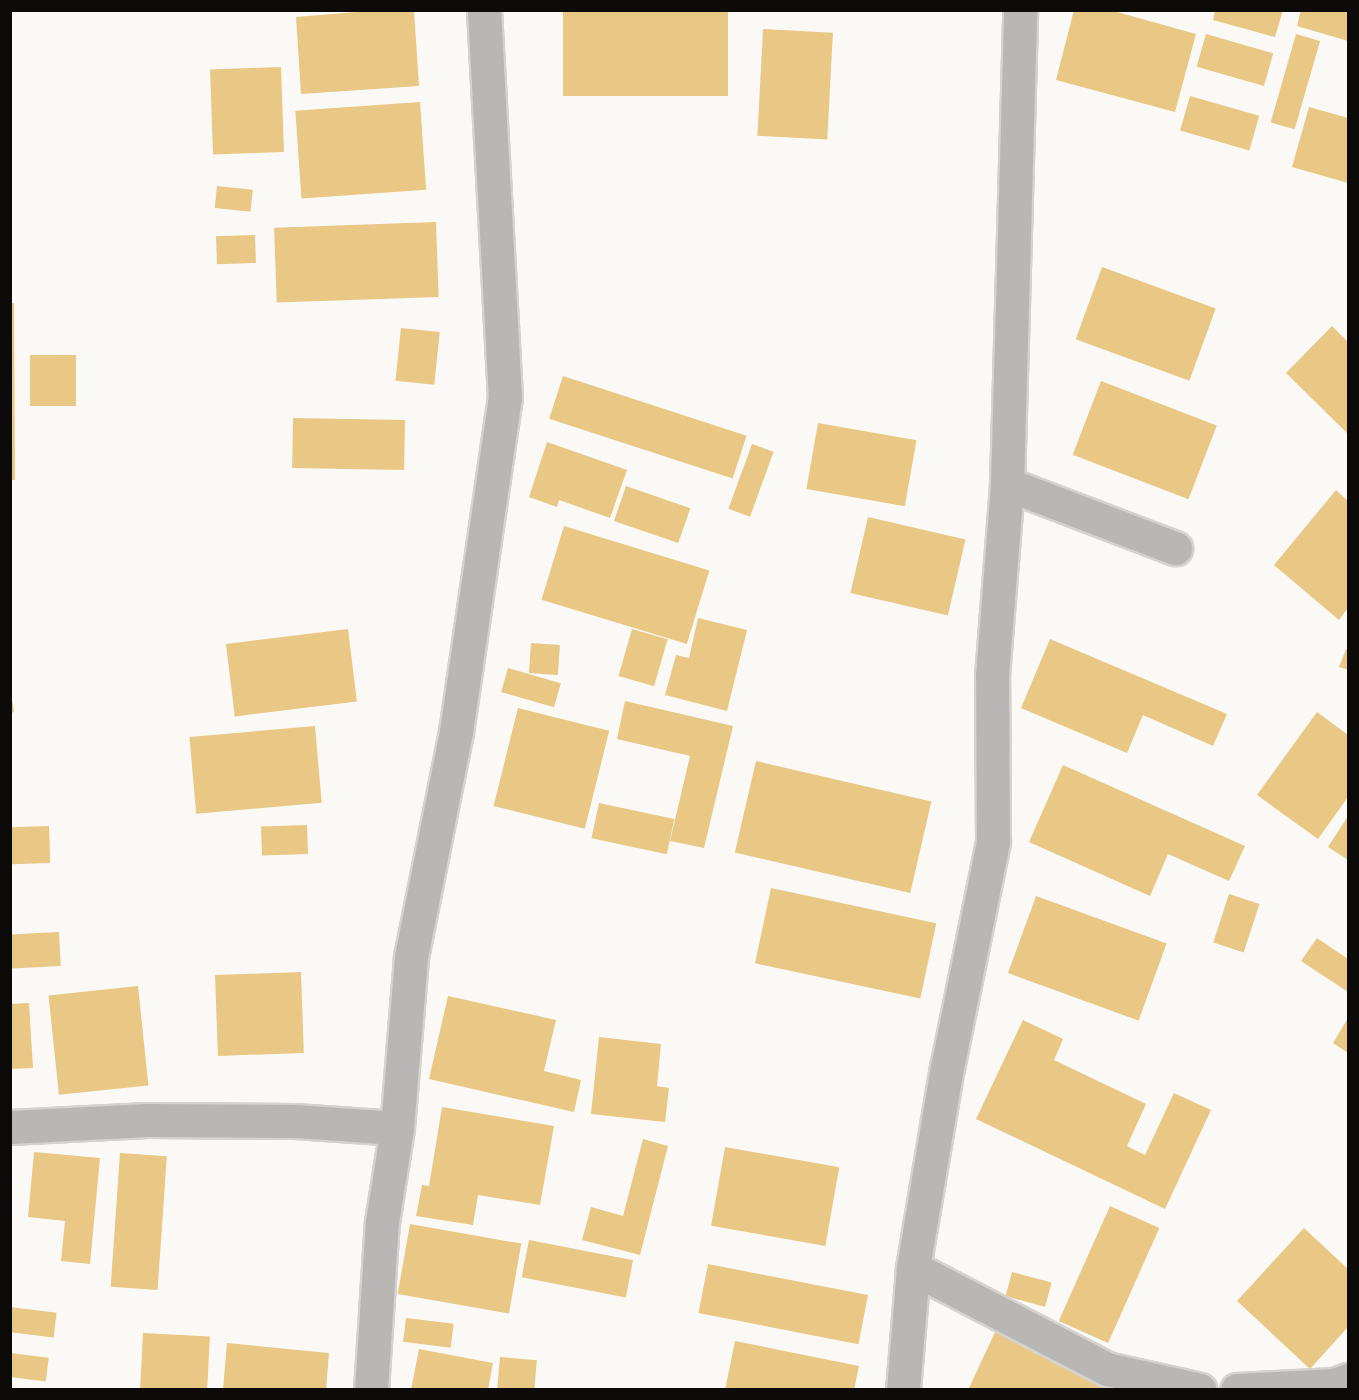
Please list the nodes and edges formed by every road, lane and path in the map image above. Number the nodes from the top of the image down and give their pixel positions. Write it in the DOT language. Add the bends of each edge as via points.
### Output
graph roads {
  1 [pos="484,10"];
  2 [pos="1020,10"];
  3 [pos="1007,484"];
  4 [pos="1175,548"];
  5 [pos="10,1127"];
  6 [pos="397,1128"];
  7 [pos="913,1268"];
  8 [pos="1348,1380"];
  9 [pos="371,1389"];
  10 [pos="903,1389"];
  11 [pos="1200,1389"];
  12 [pos="1237,1389"];
  1 -- 6 [label="street" via="505,398 456,732 411,957"];
  2 -- 3 [label="street"];
  3 -- 4 [label="street"];
  3 -- 7 [label="street" via="992,676 993,841 947,1068"];
  5 -- 6 [label="street" via="147,1120 295,1121"];
  6 -- 9 [label="street" via="382,1222"];
  7 -- 10 [label="street"];
  7 -- 11 [label="street" via="1107,1369"];
  8 -- 12 [label="street" via="1334,1385"];
}
